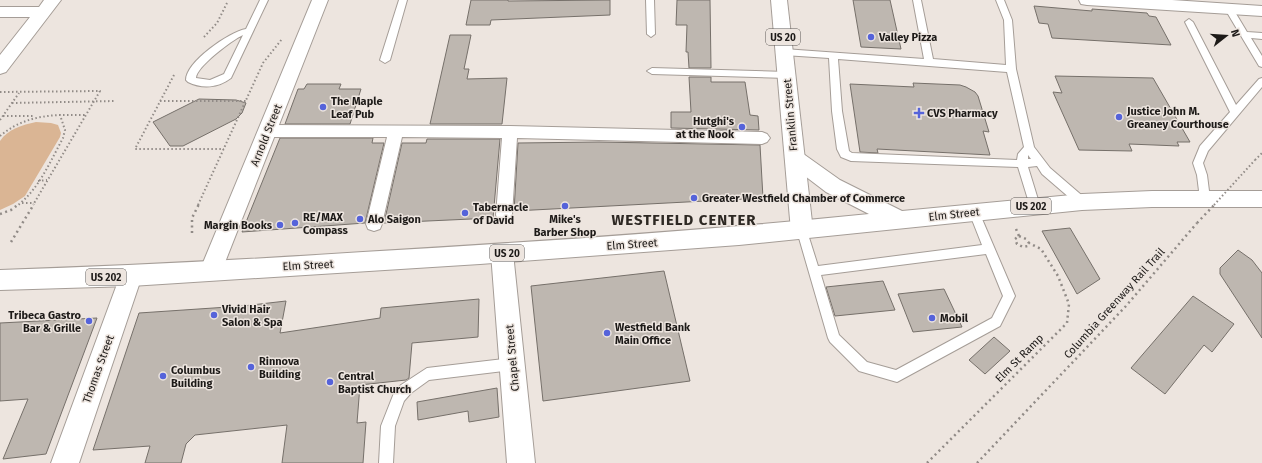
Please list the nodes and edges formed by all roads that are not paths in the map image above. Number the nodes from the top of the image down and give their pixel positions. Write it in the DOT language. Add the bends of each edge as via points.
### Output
graph roads {
  1 [pos="264,0"];
  2 [pos="320,0"];
  3 [pos="403,0"];
  4 [pos="650,0"];
  5 [pos="779,0"];
  6 [pos="917,0"];
  7 [pos="1000,0"];
  8 [pos="1089,0"];
  9 [pos="48,6"];
  10 [pos="1229,9"];
  11 [pos="1262,11"];
  12 [pos="0,12"];
  13 [pos="1189,22"];
  14 [pos="248,31"];
  15 [pos="651,34"];
  16 [pos="1244,35"];
  17 [pos="1262,36"];
  18 [pos="784,52"];
  19 [pos="832,55"];
  20 [pos="385,60"];
  21 [pos="929,62"];
  22 [pos="1262,64"];
  23 [pos="0,68"];
  24 [pos="1011,69"];
  25 [pos="652,71"];
  26 [pos="786,75"];
  27 [pos="1262,80"];
  28 [pos="1236,112"];
  29 [pos="268,131"];
  30 [pos="396,131"];
  31 [pos="510,132"];
  32 [pos="762,138"];
  33 [pos="1029,148"];
  34 [pos="794,158"];
  35 [pos="1039,162"];
  36 [pos="1022,163"];
  37 [pos="1205,199"];
  38 [pos="1262,199"];
  39 [pos="1082,202"];
  40 [pos="1035,206"];
  41 [pos="974,212"];
  42 [pos="504,215"];
  43 [pos="900,220"];
  44 [pos="374,224"];
  45 [pos="802,231"];
  46 [pos="990,249"];
  47 [pos="502,253"];
  48 [pos="211,270"];
  49 [pos="814,271"];
  50 [pos="131,276"];
  51 [pos="0,280"];
  52 [pos="512,364"];
  53 [pos="65,463"];
  54 [pos="386,463"];
  55 [pos="522,463"];
  1 -- 14 [label="lane"];
  2 -- 29 [label="main road, Arnold Street"];
  3 -- 20 [label="lane"];
  4 -- 15 [label="lane"];
  5 -- 18 [label="main road, Franklin Street / US 20"];
  6 -- 21 [label="lane"];
  7 -- 24 [label="lane" via="1008,20"];
  8 -- 10 [label="main road"];
  9 -- 12 [label="main road"];
  9 -- 23 [label="main road"];
  10 -- 11 [label="main road"];
  10 -- 16 [label="lane"];
  13 -- 28 [label="lane"];
  14 -- 14 [label="lane" via="237,33 230,38 194,70 190,80 202,83 223,81 228,76"];
  16 -- 17 [label="lane"];
  16 -- 22 [label="lane"];
  18 -- 19 [label="lane"];
  18 -- 26 [label="main road, Franklin Street / US 20"];
  19 -- 21 [label="lane"];
  19 -- 36 [label="lane" via="844,154 851,157"];
  21 -- 24 [label="lane"];
  24 -- 33 [label="lane"];
  25 -- 26 [label="lane"];
  26 -- 34 [label="main road, Franklin Street / US 20"];
  27 -- 28 [label="lane"];
  28 -- 37 [label="lane" via="1204,149 1198,163"];
  29 -- 30 [label="street"];
  29 -- 48 [label="main road, Arnold Street"];
  30 -- 31 [label="street"];
  30 -- 44 [label="street"];
  31 -- 32 [label="street"];
  31 -- 42 [label="street"];
  33 -- 35 [label="lane"];
  33 -- 36 [label="lane" via="1023,154"];
  34 -- 43 [label="main road" via="832,186"];
  34 -- 45 [label="main road, Franklin Street / US 20"];
  35 -- 36 [label="lane"];
  35 -- 39 [label="lane"];
  36 -- 40 [label="lane"];
  37 -- 38 [label="main road, Elm Street / US 202"];
  37 -- 39 [label="main road, Elm Street / US 202"];
  39 -- 40 [label="main road, Elm Street / US 202"];
  40 -- 41 [label="main road, Elm Street / US 202"];
  41 -- 43 [label="main road, Elm Street / US 202"];
  41 -- 46 [label="lane"];
  43 -- 45 [label="main road, Elm Street / US 202"];
  45 -- 47 [label="main road, Elm Street / US 20"];
  45 -- 49 [label="lane"];
  46 -- 49 [label="lane"];
  46 -- 49 [label="lane" via="1009,296 996,322 896,376 863,367 834,338"];
  47 -- 48 [label="main road, Elm Street / US 20"];
  47 -- 52 [label="main road, Chapel Street"];
  48 -- 50 [label="main road, Elm Street / US 202"];
  50 -- 51 [label="main road, Elm Street / US 202"];
  50 -- 53 [label="main road, Thomas Street"];
  52 -- 54 [label="lane" via="427,374 406,390 399,397 388,426"];
  52 -- 55 [label="main road, Chapel Street"];
}
